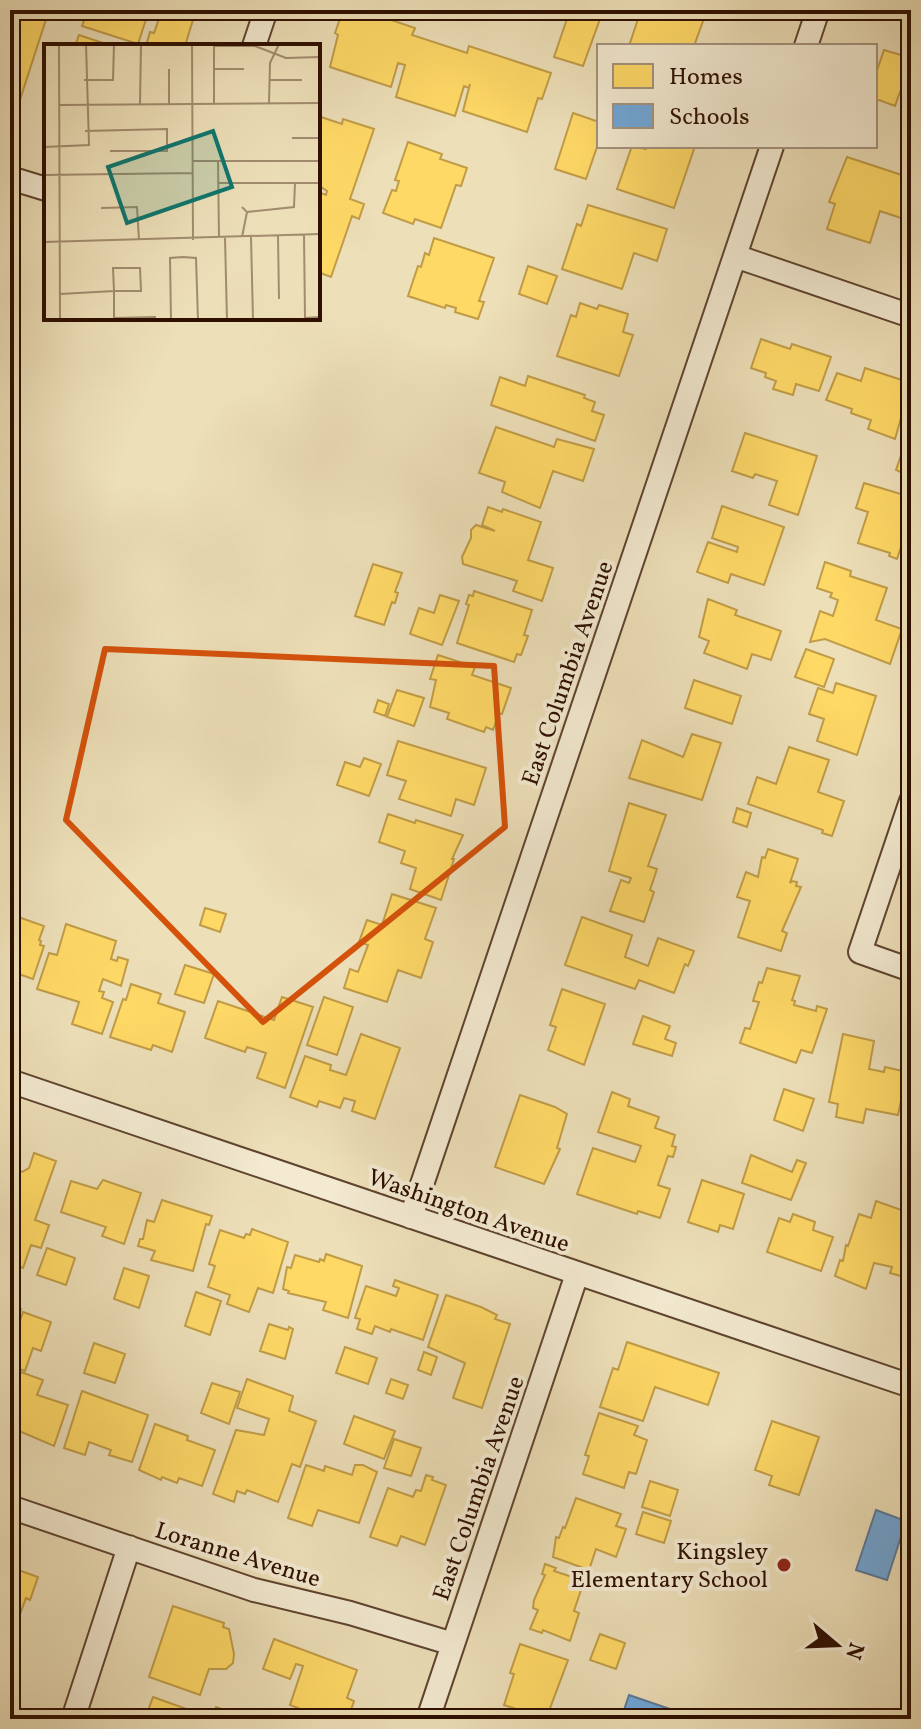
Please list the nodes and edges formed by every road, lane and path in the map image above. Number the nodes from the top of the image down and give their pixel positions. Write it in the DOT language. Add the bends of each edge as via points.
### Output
graph roads {
  1 [pos="266,10"];
  2 [pos="818,10"];
  3 [pos="255,44"];
  4 [pos="807,44"];
  5 [pos="771,148"];
  6 [pos="10,178"];
  7 [pos="44,188"];
  8 [pos="735,256"];
  9 [pos="911,316"];
  10 [pos="911,801"];
  11 [pos="911,970"];
  12 [pos="10,1081"];
  13 [pos="411,1217"];
  14 [pos="577,1274"];
  15 [pos="911,1386"];
  16 [pos="10,1507"];
  17 [pos="129,1547"];
  18 [pos="453,1644"];
  19 [pos="73,1719"];
  20 [pos="428,1719"];
  1 -- 3 [label="street"];
  2 -- 4 [label="street"];
  5 -- 8 [label="street, East Columbia Avenue"];
  6 -- 7 [label="street"];
  8 -- 9 [label="street"];
  8 -- 13 [label="street, East Columbia Avenue"];
  10 -- 11 [label="street" via="860,952"];
  12 -- 13 [label="street, Washington Avenue"];
  13 -- 14 [label="street, Washington Avenue"];
  14 -- 15 [label="street, Washington Avenue"];
  14 -- 18 [label="street, East Columbia Avenue"];
  16 -- 17 [label="street, Loranne Avenue"];
  17 -- 18 [label="street, Loranne Avenue" via="254,1590"];
  17 -- 19 [label="street"];
  18 -- 20 [label="street, East Columbia Avenue"];
}
